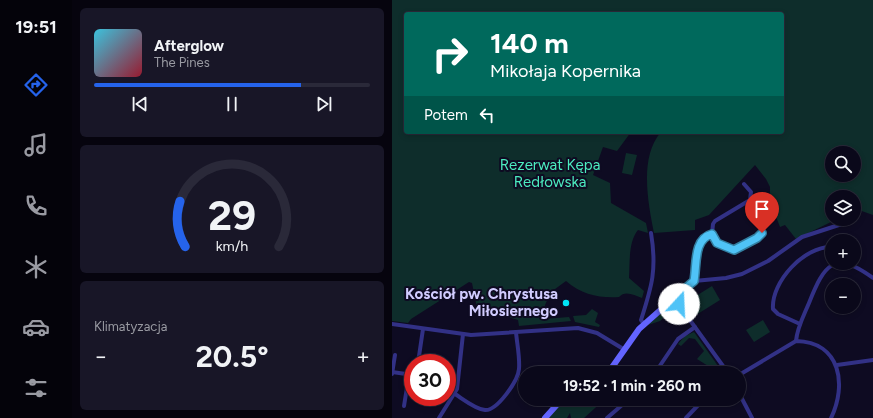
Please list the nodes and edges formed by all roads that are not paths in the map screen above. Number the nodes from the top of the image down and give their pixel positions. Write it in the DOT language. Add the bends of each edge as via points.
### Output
graph roads {
  1 [pos="744,184"];
  2 [pos="747,203"];
  3 [pos="836,226"];
  4 [pos="650,233"];
  5 [pos="712,234"];
  6 [pos="825,248"];
  7 [pos="873,278"];
  8 [pos="694,281"];
  9 [pos="674,298"];
  10 [pos="392,324"];
  11 [pos="644,324"];
  12 [pos="800,324"];
  13 [pos="695,327"];
  14 [pos="423,329"];
  15 [pos="516,332"];
  16 [pos="463,334"];
  17 [pos="796,341"];
  18 [pos="625,350"];
  19 [pos="419,354"];
  20 [pos="395,355"];
  21 [pos="873,360"];
  22 [pos="613,366"];
  23 [pos="661,366"];
  24 [pos="723,366"];
  25 [pos="837,366"];
  26 [pos="746,371"];
  27 [pos="392,373"];
  28 [pos="404,374"];
  29 [pos="456,392"];
  30 [pos="456,395"];
  31 [pos="447,406"];
  32 [pos="556,406"];
  33 [pos="621,406"];
  34 [pos="697,406"];
  35 [pos="746,406"];
  36 [pos="439,418"];
  37 [pos="545,418"];
  38 [pos="607,418"];
  39 [pos="686,418"];
  40 [pos="752,418"];
  41 [pos="831,418"];
  1 -- 2 [label="street" via="752,195"];
  2 -- 5 [label="street" via="715,221"];
  2 -- 5 [label="street" via="762,229 760,236 734,250 717,243"];
  3 -- 8 [label="street" via="802,237 768,261 742,274"];
  4 -- 11 [label="street" via="654,267 652,284 641,320"];
  5 -- 8 [label="street" via="705,236 699,244"];
  6 -- 12 [label="street" via="806,255 790,268 783,276 774,301 773,309 778,314"];
  7 -- 12 [label="street" via="850,264 840,263 830,267 818,281"];
  8 -- 9 [label="street"];
  9 -- 11 [label="street"];
  9 -- 13 [label="street"];
  10 -- 14 [label="street"];
  11 -- 18 [label="street"];
  12 -- 17 [label="street"];
  13 -- 23 [label="street" via="678,339"];
  13 -- 24 [label="street"];
  14 -- 16 [label="street"];
  14 -- 19 [label="street"];
  15 -- 16 [label="street"];
  15 -- 18 [label="street" via="577,328 596,333"];
  15 -- 30 [label="street" via="518,374 516,381 496,405 484,410"];
  16 -- 29 [label="street"];
  17 -- 25 [label="street" via="822,349"];
  17 -- 26 [label="street"];
  18 -- 22 [label="street"];
  20 -- 27 [label="street"];
  21 -- 25 [label="street"];
  25 -- 41 [label="street" via="839,393"];
  27 -- 28 [label="street"];
  31 -- 36 [label="street"];
  32 -- 37 [label="street"];
  33 -- 38 [label="street"];
  34 -- 39 [label="street"];
  35 -- 40 [label="street"];
}
